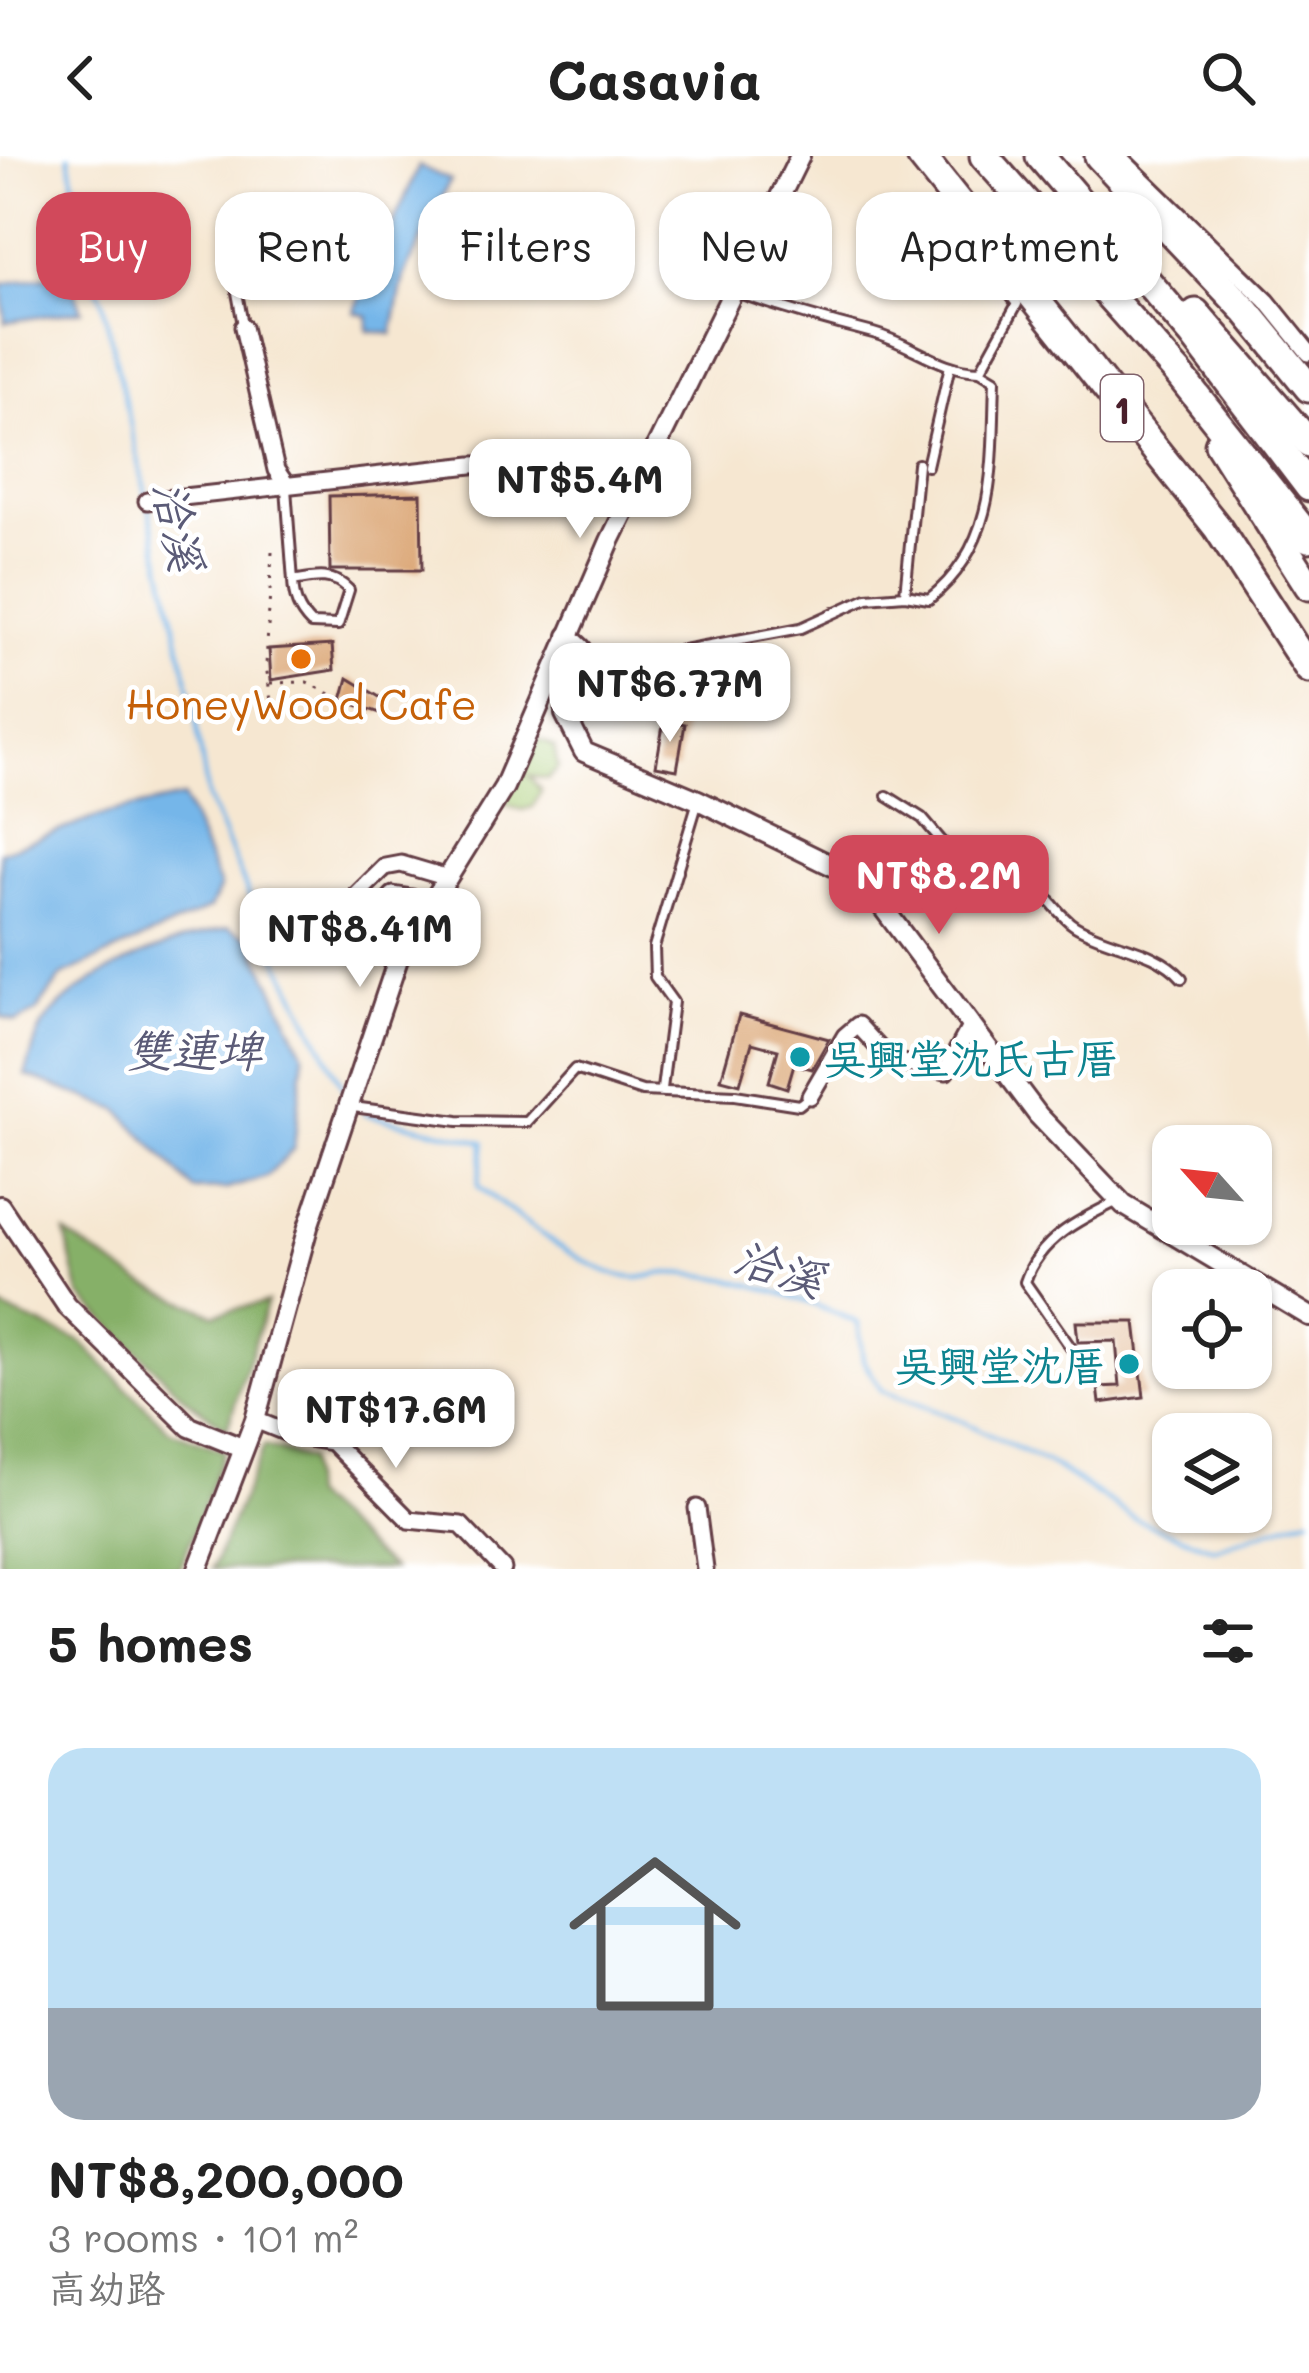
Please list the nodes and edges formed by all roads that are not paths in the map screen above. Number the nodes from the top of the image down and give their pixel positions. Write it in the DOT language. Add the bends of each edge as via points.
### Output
graph roads {
  1 [pos="800,156"];
  2 [pos="921,156"];
  3 [pos="984,156"];
  4 [pos="1099,156"];
  5 [pos="1118,156"];
  6 [pos="1049,166"];
  7 [pos="783,192"];
  8 [pos="239,300"];
  9 [pos="730,300"];
  10 [pos="756,300"];
  11 [pos="1017,300"];
  12 [pos="244,327"];
  13 [pos="1309,353"];
  14 [pos="950,370"];
  15 [pos="980,371"];
  16 [pos="1178,373"];
  17 [pos="1309,388"];
  18 [pos="1309,442"];
  19 [pos="646,470"];
  20 [pos="285,483"];
  21 [pos="1309,487"];
  22 [pos="147,501"];
  23 [pos="1309,538"];
  24 [pos="292,581"];
  25 [pos="1309,586"];
  26 [pos="905,595"];
  27 [pos="574,642"];
  28 [pos="1309,670"];
  29 [pos="887,796"];
  30 [pos="698,800"];
  31 [pos="965,868"];
  32 [pos="446,877"];
  33 [pos="431,901"];
  34 [pos="881,905"];
  35 [pos="314,937"];
  36 [pos="342,952"];
  37 [pos="1182,978"];
  38 [pos="971,1025"];
  39 [pos="662,1089"];
  40 [pos="810,1096"];
  41 [pos="350,1107"];
  42 [pos="1119,1200"];
  43 [pos="0,1206"];
  44 [pos="1309,1316"];
  45 [pos="1076,1354"];
  46 [pos="255,1420"];
  47 [pos="242,1448"];
  48 [pos="697,1508"];
  49 [pos="198,1569"];
  50 [pos="503,1569"];
  51 [pos="705,1569"];
  1 -- 7 [label="street"];
  2 -- 28 [label="highway, 1" via="1216,526"];
  3 -- 16 [label="highway, 1"];
  4 -- 17 [label="highway"];
  5 -- 13 [label="street" via="1267,301"];
  6 -- 18 [label="highway" via="1123,227"];
  6 -- 21 [label="highway"];
  8 -- 12 [label="lane"];
  9 -- 19 [label="street"];
  10 -- 14 [label="lane" via="876,334"];
  11 -- 15 [label="lane"];
  12 -- 20 [label="street"];
  14 -- 15 [label="lane"];
  14 -- 26 [label="lane" via="923,465"];
  15 -- 26 [label="lane" via="995,380 984,519 955,579 929,599"];
  16 -- 23 [label="highway, 1"];
  16 -- 25 [label="highway"];
  19 -- 20 [label="street" via="592,462 472,465"];
  19 -- 27 [label="street"];
  20 -- 22 [label="street"];
  20 -- 24 [label="lane"];
  24 -- 24 [label="lane" via="340,580 349,590 338,625 311,624"];
  26 -- 27 [label="lane" via="867,598 801,628 619,662"];
  27 -- 30 [label="street" via="565,701 576,743 595,760"];
  27 -- 32 [label="street" via="504,788"];
  29 -- 31 [label="lane" via="922,818"];
  30 -- 34 [label="street" via="851,875"];
  30 -- 39 [label="lane" via="654,947 655,977 673,1002"];
  31 -- 34 [label="lane" via="940,872"];
  31 -- 37 [label="lane" via="1028,880 1074,925 1167,962"];
  32 -- 33 [label="street"];
  32 -- 35 [label="street" via="385,867"];
  33 -- 36 [label="street" via="393,895"];
  33 -- 41 [label="street" via="399,956"];
  34 -- 38 [label="street"];
  38 -- 40 [label="street" via="946,1071 891,1061 857,1025"];
  38 -- 42 [label="street" via="1037,1115"];
  39 -- 40 [label="lane" via="799,1105"];
  39 -- 41 [label="lane" via="642,1091 575,1069 527,1122"];
  41 -- 46 [label="street"];
  42 -- 44 [label="street"];
  42 -- 45 [label="lane" via="1076,1220 1044,1249 1025,1282"];
  43 -- 47 [label="street" via="67,1306 190,1426"];
  46 -- 47 [label="street"];
  46 -- 50 [label="street" via="332,1442 409,1520 461,1526"];
  47 -- 49 [label="street"];
  48 -- 51 [label="street"];
}
